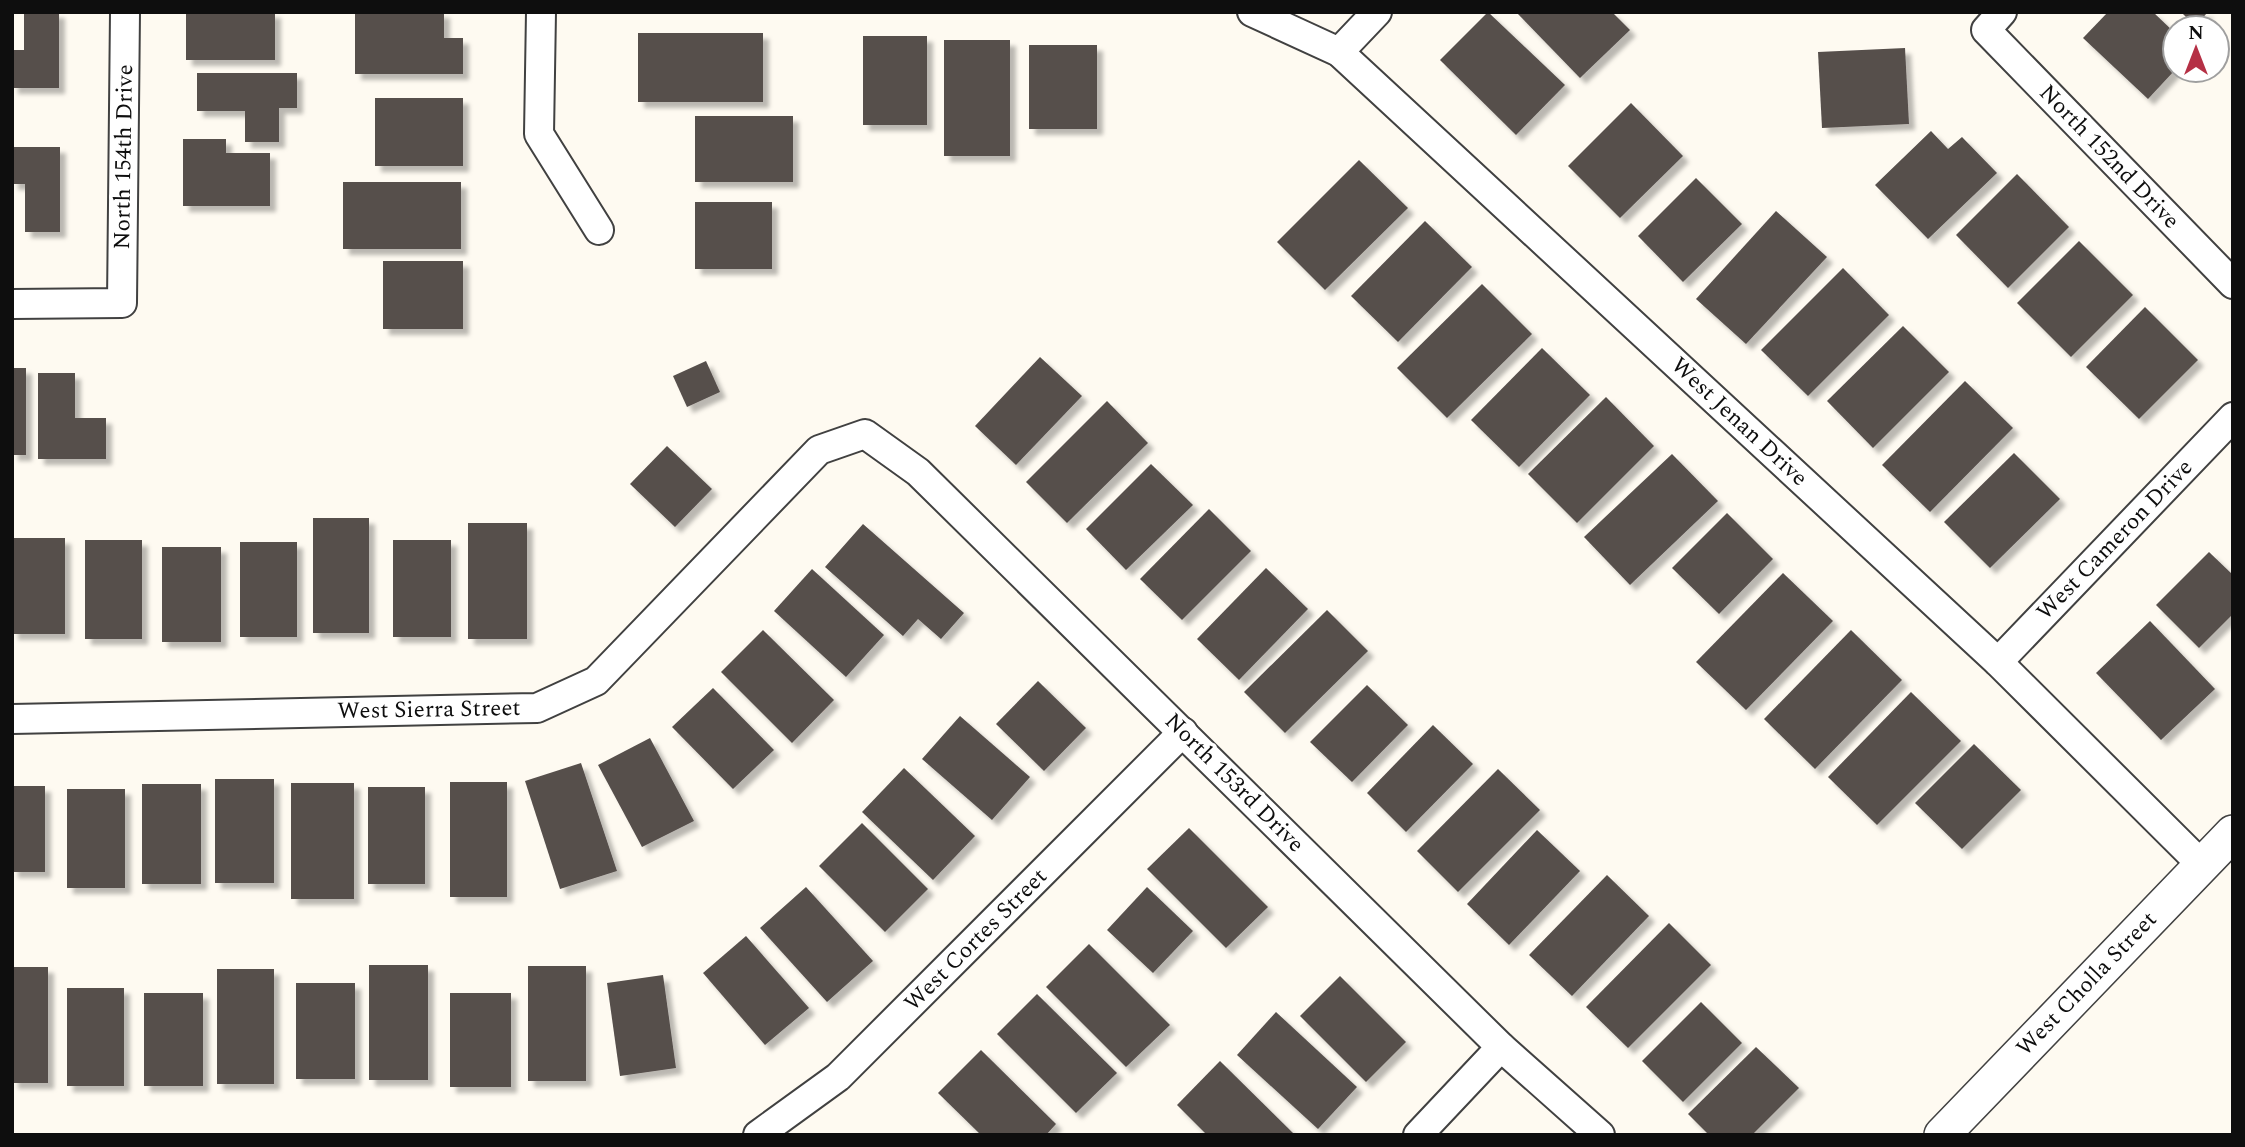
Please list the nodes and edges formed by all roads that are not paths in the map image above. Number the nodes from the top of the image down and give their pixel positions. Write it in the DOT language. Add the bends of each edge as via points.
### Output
graph roads {
  1 [pos="125,12"];
  2 [pos="541,12"];
  3 [pos="1252,12"];
  4 [pos="1377,12"];
  5 [pos="1994,21"];
  6 [pos="1339,52"];
  7 [pos="599,230"];
  8 [pos="2233,284"];
  9 [pos="12,304"];
  10 [pos="2233,417"];
  11 [pos="865,435"];
  12 [pos="1998,662"];
  13 [pos="12,719"];
  14 [pos="1183,732"];
  15 [pos="2233,833"];
  16 [pos="2202,865"];
  17 [pos="1501,1047"];
  18 [pos="758,1135"];
  19 [pos="1418,1135"];
  20 [pos="1600,1135"];
  21 [pos="1942,1135"];
  1 -- 9 [label="street, North 154th Drive" via="122,303"];
  2 -- 7 [label="street" via="539,134"];
  3 -- 6 [label="street, West Jenan Drive"];
  4 -- 6 [label="street"];
  5 -- 8 [label="street, North 152nd Drive"];
  6 -- 12 [label="street, West Jenan Drive"];
  10 -- 12 [label="street, West Cameron Drive"];
  11 -- 13 [label="street, West Sierra Street" via="819,450 596,681 537,708"];
  11 -- 14 [label="street, North 153rd Drive" via="918,472"];
  12 -- 16 [label="street, West Jenan Drive"];
  14 -- 17 [label="street, North 153rd Drive"];
  14 -- 18 [label="street, West Cortes Street" via="838,1077"];
  15 -- 16 [label="street, West Cholla Street"];
  16 -- 21 [label="street, West Cholla Street"];
  17 -- 19 [label="street"];
  17 -- 20 [label="street, North 153rd Drive"];
}
